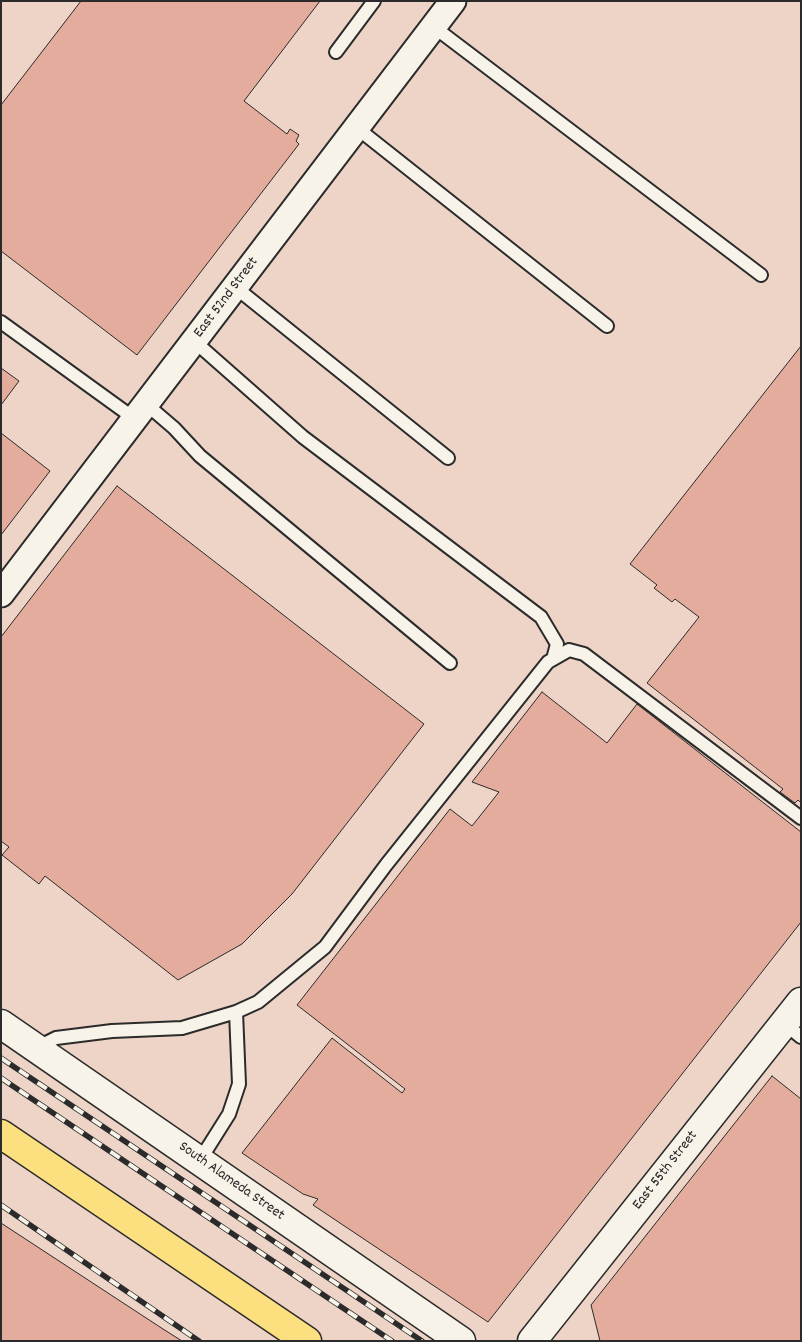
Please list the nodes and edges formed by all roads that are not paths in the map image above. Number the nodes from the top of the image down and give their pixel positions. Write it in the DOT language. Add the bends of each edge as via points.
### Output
graph roads {
  1 [pos="374,1"];
  2 [pos="453,1"];
  3 [pos="434,26"];
  4 [pos="336,52"];
  5 [pos="357,128"];
  6 [pos="761,275"];
  7 [pos="235,287"];
  8 [pos="1,322"];
  9 [pos="607,326"];
  10 [pos="194,341"];
  11 [pos="141,412"];
  12 [pos="448,458"];
  13 [pos="1,594"];
  14 [pos="553,659"];
  15 [pos="450,663"];
  16 [pos="801,818"];
  17 [pos="801,1002"];
  18 [pos="236,1012"];
  19 [pos="1,1024"];
  20 [pos="792,1030"];
  21 [pos="36,1048"];
  22 [pos="1,1134"];
  23 [pos="200,1160"];
  24 [pos="307,1341"];
  25 [pos="461,1341"];
  26 [pos="532,1341"];
  1 -- 4 [label="lane"];
  2 -- 3 [label="street, East 52nd Street"];
  3 -- 5 [label="street, East 52nd Street"];
  3 -- 6 [label="lane"];
  5 -- 7 [label="street, East 52nd Street"];
  5 -- 9 [label="lane"];
  7 -- 10 [label="street, East 52nd Street"];
  7 -- 12 [label="lane"];
  8 -- 11 [label="lane"];
  10 -- 11 [label="street, East 52nd Street"];
  10 -- 14 [label="lane" via="303,437 541,617 557,644"];
  11 -- 13 [label="street, East 52nd Street"];
  11 -- 15 [label="lane" via="174,428 200,456"];
  14 -- 16 [label="lane" via="569,650 584,654"];
  14 -- 18 [label="lane" via="386,864 325,948 258,1002"];
  17 -- 20 [label="street, East 55th Street"];
  18 -- 21 [label="lane" via="182,1028 112,1031 56,1038"];
  18 -- 23 [label="lane" via="239,1084 228,1114"];
  19 -- 21 [label="street, South Alameda Street"];
  20 -- 26 [label="street, East 55th Street"];
  21 -- 23 [label="street, South Alameda Street"];
  22 -- 24 [label="main road"];
  23 -- 25 [label="street, South Alameda Street"];
}
